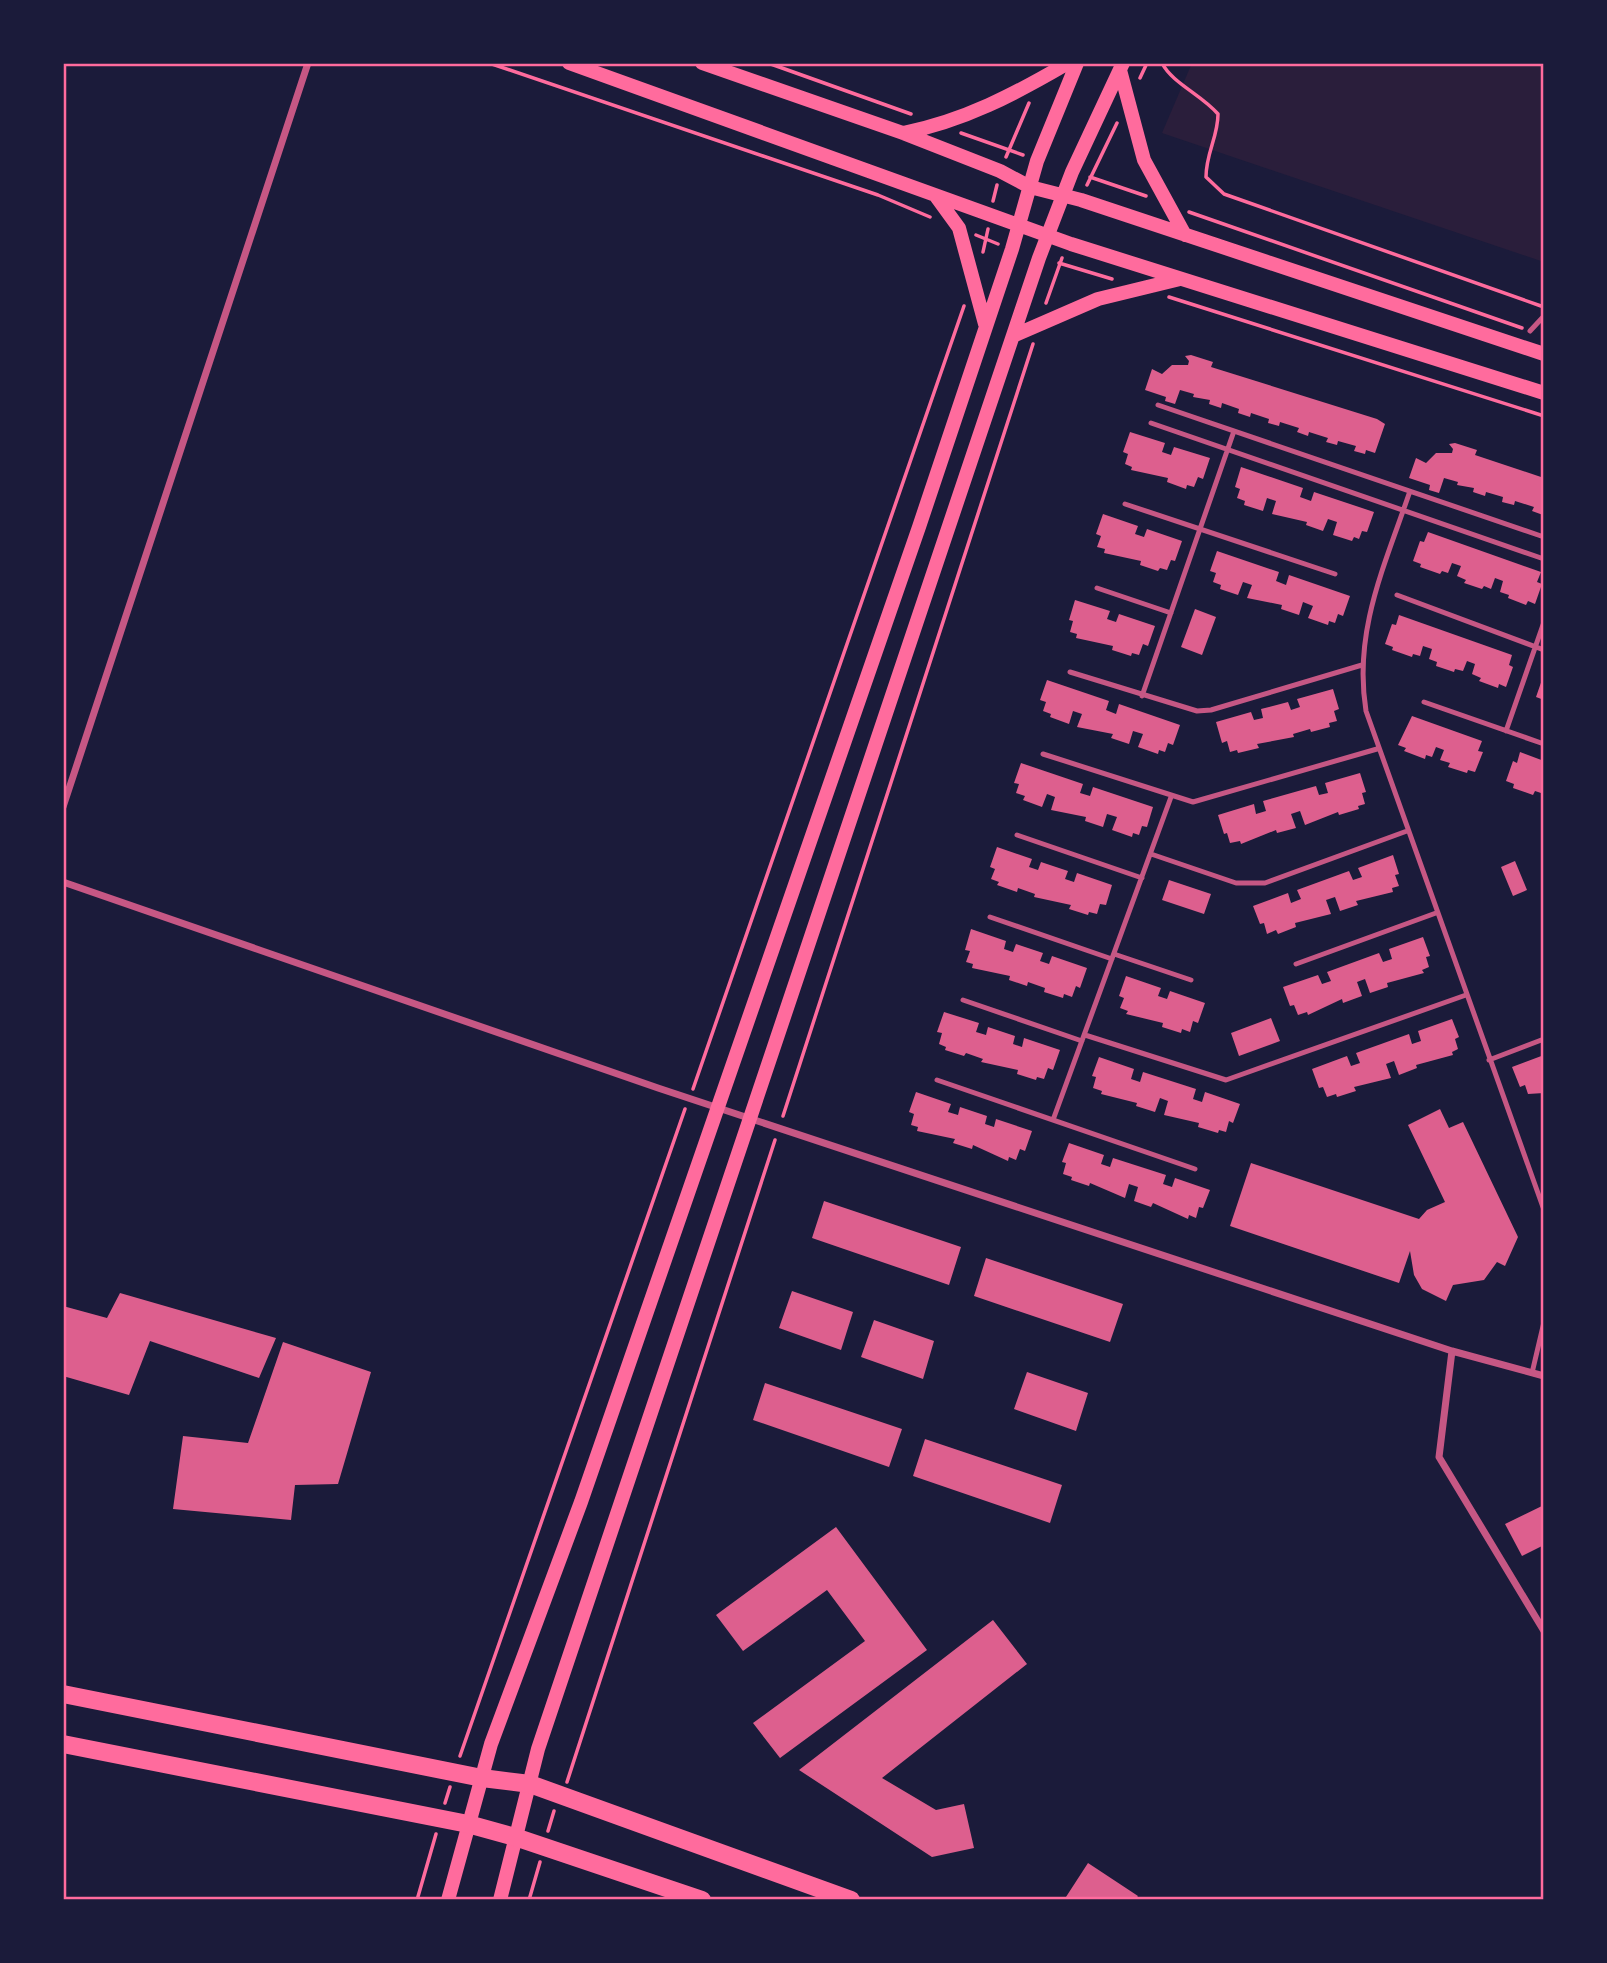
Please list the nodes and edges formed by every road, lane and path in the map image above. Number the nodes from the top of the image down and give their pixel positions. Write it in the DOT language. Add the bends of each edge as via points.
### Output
graph roads {
  1 [pos="308,63"];
  2 [pos="569,63"];
  3 [pos="702,63"];
  4 [pos="1068,63"];
  5 [pos="1077,63"];
  6 [pos="1147,63"];
  7 [pos="1162,63"];
  8 [pos="1122,67"];
  9 [pos="1039,80"];
  10 [pos="1127,103"];
  11 [pos="903,133"];
  12 [pos="1000,171"];
  13 [pos="1030,187"];
  14 [pos="935,194"];
  15 [pos="1064,195"];
  16 [pos="1081,200"];
  17 [pos="990,215"];
  18 [pos="1018,224"];
  19 [pos="1050,235"];
  20 [pos="1185,235"];
  21 [pos="1071,244"];
  22 [pos="974,278"];
  23 [pos="1181,278"];
  24 [pos="1541,306"];
  25 [pos="1544,316"];
  26 [pos="1040,324"];
  27 [pos="986,326"];
  28 [pos="1530,331"];
  29 [pos="1013,335"];
  30 [pos="1544,354"];
  31 [pos="1544,393"];
  32 [pos="1157,405"];
  33 [pos="1151,424"];
  34 [pos="1234,431"];
  35 [pos="1228,450"];
  36 [pos="1410,491"];
  37 [pos="1125,504"];
  38 [pos="1404,510"];
  39 [pos="1201,527"];
  40 [pos="1544,537"];
  41 [pos="1544,559"];
  42 [pos="1335,574"];
  43 [pos="1097,588"];
  44 [pos="1396,595"];
  45 [pos="1171,613"];
  46 [pos="1544,622"];
  47 [pos="1535,647"];
  48 [pos="1544,650"];
  49 [pos="1362,665"];
  50 [pos="1070,672"];
  51 [pos="1142,696"];
  52 [pos="1424,702"];
  53 [pos="1506,731"];
  54 [pos="1544,744"];
  55 [pos="1377,749"];
  56 [pos="1043,754"];
  57 [pos="1171,797"];
  58 [pos="63,807"];
  59 [pos="1406,831"];
  60 [pos="1017,835"];
  61 [pos="1151,854"];
  62 [pos="1142,878"];
  63 [pos="63,882"];
  64 [pos="1436,913"];
  65 [pos="990,917"];
  66 [pos="1113,956"];
  67 [pos="1296,964"];
  68 [pos="1191,980"];
  69 [pos="1466,995"];
  70 [pos="963,1000"];
  71 [pos="1083,1038"];
  72 [pos="1544,1039"];
  73 [pos="1489,1060"];
  74 [pos="937,1080"];
  75 [pos="690,1098"];
  76 [pos="716,1107"];
  77 [pos="752,1118"];
  78 [pos="1053,1121"];
  79 [pos="779,1127"];
  80 [pos="1195,1169"];
  81 [pos="1544,1210"];
  82 [pos="1544,1322"];
  83 [pos="1451,1351"];
  84 [pos="1532,1373"];
  85 [pos="1544,1376"];
  86 [pos="1544,1631"];
  87 [pos="63,1694"];
  88 [pos="63,1744"];
  89 [pos="454,1773"];
  90 [pos="482,1778"];
  91 [pos="530,1784"];
  92 [pos="561,1795"];
  93 [pos="440,1819"];
  94 [pos="468,1824"];
  95 [pos="515,1837"];
  96 [pos="544,1847"];
  97 [pos="417,1900"];
  98 [pos="448,1900"];
  99 [pos="500,1900"];
  100 [pos="529,1900"];
  101 [pos="702,1900"];
  102 [pos="851,1900"];
  1 -- 58 [label="street"];
  2 -- 14 [label="main road"];
  3 -- 11 [label="main road"];
  4 -- 9 [label="main road"];
  5 -- 13 [label="main road"];
  6 -- 10 [label="path"];
  7 -- 24 [label="path" via="1171,76 1204,97 1218,114 1218,132 1206,157 1206,177 1224,194"];
  8 -- 10 [label="main road"];
  8 -- 15 [label="main road"];
  9 -- 11 [label="main road" via="981,110"];
  9 -- 12 [label="path"];
  10 -- 16 [label="path"];
  10 -- 20 [label="main road" via="1144,160"];
  11 -- 12 [label="main road"];
  12 -- 13 [label="main road"];
  12 -- 17 [label="path"];
  13 -- 15 [label="main road"];
  13 -- 18 [label="main road"];
  14 -- 17 [label="main road"];
  14 -- 22 [label="main road" via="959,229"];
  15 -- 16 [label="main road"];
  15 -- 19 [label="main road"];
  16 -- 20 [label="main road"];
  17 -- 18 [label="main road"];
  17 -- 22 [label="path"];
  18 -- 19 [label="main road"];
  18 -- 27 [label="main road"];
  19 -- 21 [label="main road"];
  19 -- 29 [label="main road"];
  20 -- 30 [label="main road"];
  21 -- 23 [label="main road"];
  21 -- 26 [label="path" via="1059,263"];
  22 -- 27 [label="main road"];
  22 -- 75 [label="path"];
  23 -- 26 [label="main road" via="1098,299"];
  23 -- 31 [label="main road"];
  25 -- 28 [label="lane"];
  26 -- 29 [label="main road"];
  26 -- 79 [label="path"];
  27 -- 76 [label="main road"];
  29 -- 77 [label="main road"];
  32 -- 34 [label="lane"];
  33 -- 35 [label="lane"];
  34 -- 35 [label="lane"];
  34 -- 36 [label="lane"];
  35 -- 38 [label="lane"];
  35 -- 39 [label="lane"];
  36 -- 38 [label="lane"];
  36 -- 40 [label="lane"];
  37 -- 39 [label="lane"];
  38 -- 41 [label="lane"];
  38 -- 49 [label="lane" via="1377,580"];
  39 -- 42 [label="lane"];
  39 -- 45 [label="lane"];
  43 -- 45 [label="lane"];
  44 -- 47 [label="lane"];
  45 -- 51 [label="lane"];
  46 -- 47 [label="lane"];
  47 -- 48 [label="lane"];
  47 -- 53 [label="lane"];
  49 -- 51 [label="lane" via="1211,710 1183,709"];
  49 -- 55 [label="lane" via="1366,710"];
  50 -- 51 [label="lane"];
  52 -- 53 [label="lane"];
  53 -- 54 [label="lane"];
  55 -- 57 [label="lane" via="1206,800"];
  55 -- 59 [label="lane"];
  56 -- 57 [label="lane"];
  57 -- 61 [label="lane"];
  59 -- 61 [label="lane" via="1251,885"];
  59 -- 64 [label="lane"];
  60 -- 62 [label="lane"];
  61 -- 62 [label="lane"];
  62 -- 66 [label="lane"];
  63 -- 75 [label="street"];
  64 -- 67 [label="lane"];
  64 -- 69 [label="lane"];
  65 -- 66 [label="lane"];
  66 -- 68 [label="lane"];
  66 -- 71 [label="lane"];
  69 -- 71 [label="lane" via="1226,1080"];
  69 -- 73 [label="lane"];
  70 -- 71 [label="lane"];
  71 -- 78 [label="lane"];
  72 -- 73 [label="lane"];
  73 -- 81 [label="lane"];
  74 -- 78 [label="lane"];
  75 -- 76 [label="street"];
  75 -- 89 [label="path"];
  76 -- 77 [label="street"];
  76 -- 90 [label="main road"];
  77 -- 79 [label="street"];
  77 -- 91 [label="main road"];
  78 -- 80 [label="lane"];
  79 -- 83 [label="street"];
  79 -- 92 [label="path"];
  82 -- 84 [label="lane"];
  83 -- 84 [label="street"];
  83 -- 86 [label="street" via="1439,1457"];
  84 -- 85 [label="street"];
  87 -- 89 [label="main road"];
  88 -- 93 [label="main road"];
  89 -- 90 [label="main road"];
  89 -- 93 [label="path"];
  90 -- 91 [label="main road"];
  90 -- 94 [label="main road"];
  91 -- 92 [label="main road"];
  91 -- 95 [label="main road"];
  92 -- 96 [label="path"];
  92 -- 102 [label="main road"];
  93 -- 94 [label="main road"];
  93 -- 97 [label="path"];
  94 -- 95 [label="main road"];
  94 -- 98 [label="main road"];
  95 -- 96 [label="main road"];
  95 -- 99 [label="main road"];
  96 -- 100 [label="path"];
  96 -- 101 [label="main road"];
}
